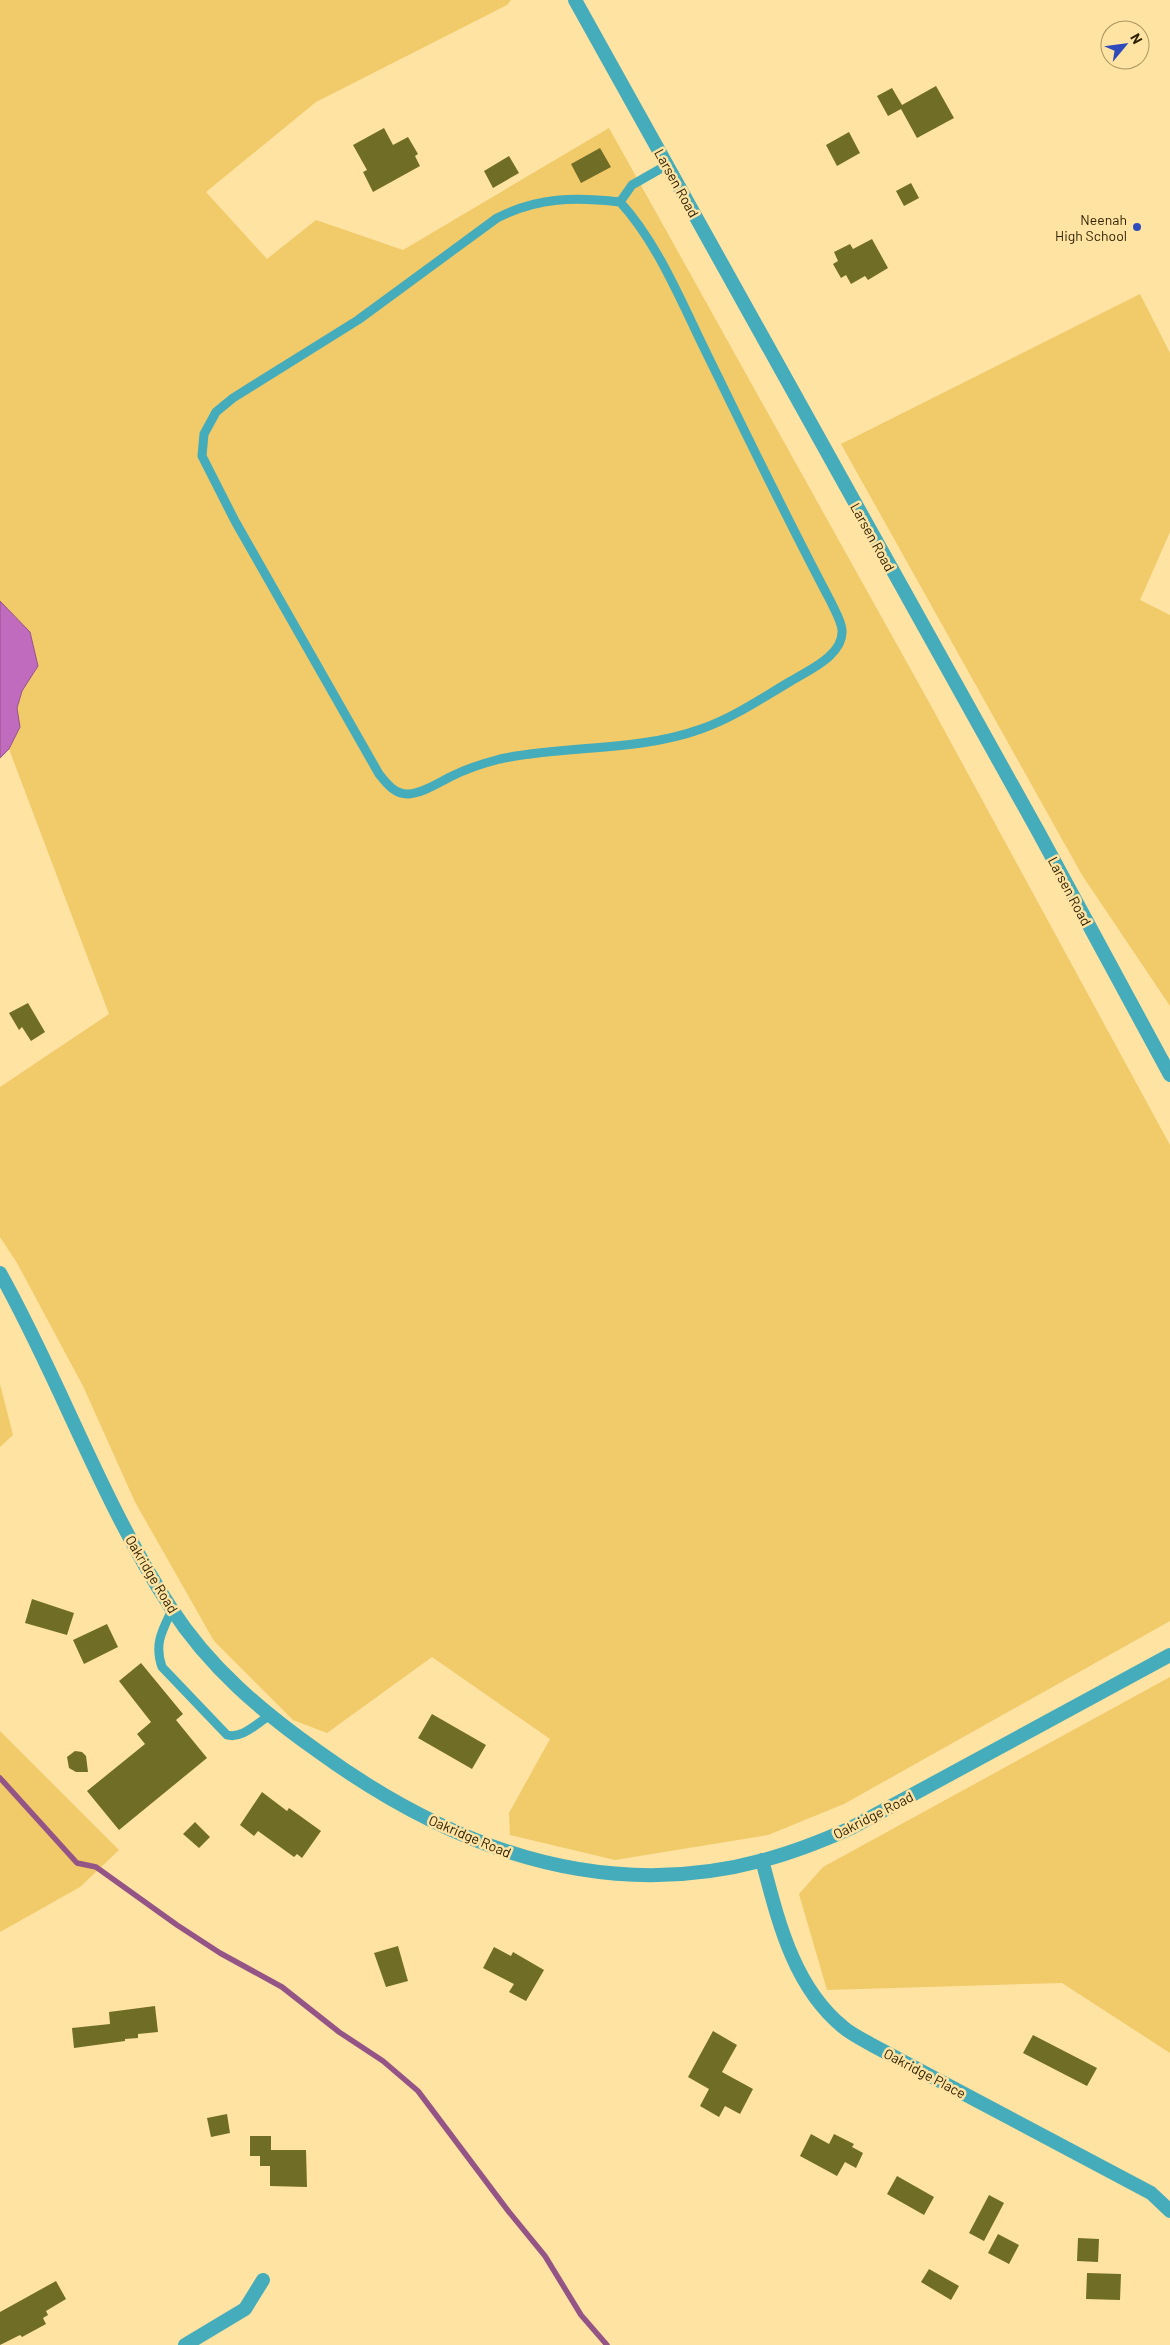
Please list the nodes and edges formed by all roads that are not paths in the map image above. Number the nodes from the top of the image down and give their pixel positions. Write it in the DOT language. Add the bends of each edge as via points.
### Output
graph roads {
  1 [pos="575,0"];
  2 [pos="667,166"];
  3 [pos="620,202"];
  4 [pos="1170,1075"];
  5 [pos="0,1273"];
  6 [pos="172,1610"];
  7 [pos="1170,1654"];
  8 [pos="268,1716"];
  9 [pos="762,1860"];
  10 [pos="1170,2211"];
  11 [pos="263,2280"];
  12 [pos="184,2345"];
  1 -- 2 [label="street, Larsen Road"];
  2 -- 3 [label="lane" via="632,185"];
  2 -- 4 [label="street, Larsen Road" via="1039,833"];
  3 -- 3 [label="lane" via="645,233 681,302 840,620 841,640 823,661 738,713 702,729 670,738 497,760 420,791 400,793 379,774 235,521 202,456 204,434 216,412 233,398 358,320 497,218 518,207 538,202 595,199"];
  5 -- 6 [label="street, Oakridge Road" via="128,1533"];
  6 -- 8 [label="street, Oakridge Road" via="212,1661"];
  6 -- 8 [label="lane" via="159,1638 157,1654 168,1674 227,1734 234,1737"];
  7 -- 9 [label="street, Oakridge Road" via="851,1828 810,1846"];
  8 -- 9 [label="street, Oakridge Road" via="376,1791 486,1846 529,1859 575,1869 622,1874 712,1870"];
  9 -- 10 [label="street, Oakridge Place" via="791,1954 808,1987 843,2027 872,2046 1151,2193"];
  11 -- 12 [label="street" via="245,2308"];
}
